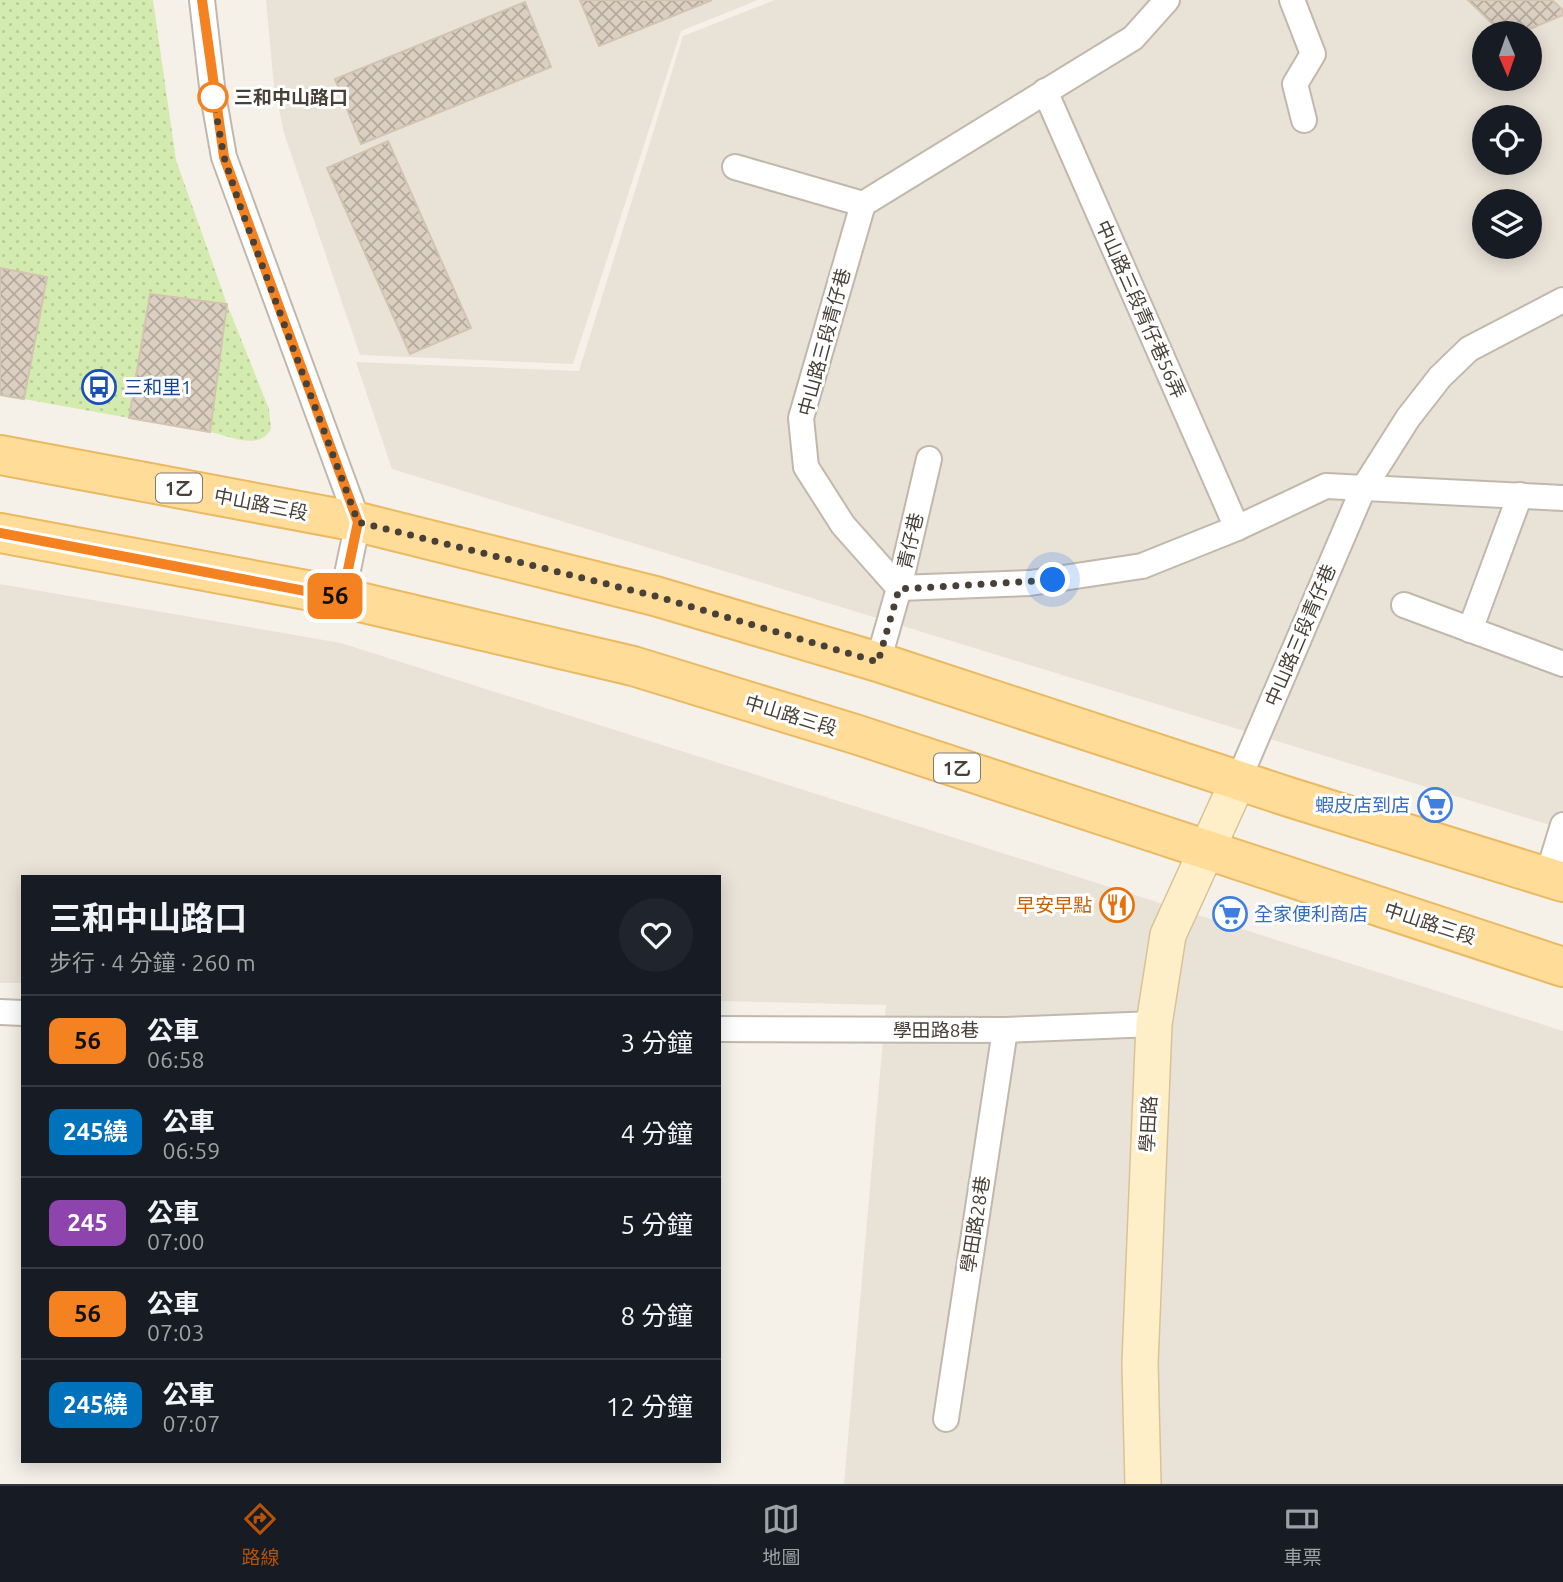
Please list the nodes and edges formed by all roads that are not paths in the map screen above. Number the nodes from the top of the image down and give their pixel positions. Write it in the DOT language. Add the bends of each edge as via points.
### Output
graph roads {
  1 [pos="202,0"];
  2 [pos="1167,0"];
  3 [pos="1292,0"];
  4 [pos="1045,91"];
  5 [pos="1304,120"];
  6 [pos="735,167"];
  7 [pos="863,204"];
  8 [pos="1563,300"];
  9 [pos="0,455"];
  10 [pos="929,459"];
  11 [pos="1363,489"];
  12 [pos="1520,495"];
  13 [pos="1563,498"];
  14 [pos="358,522"];
  15 [pos="1237,528"];
  16 [pos="0,533"];
  17 [pos="899,589"];
  18 [pos="342,598"];
  19 [pos="1404,605"];
  20 [pos="1470,630"];
  21 [pos="878,662"];
  22 [pos="1563,664"];
  23 [pos="1238,781"];
  24 [pos="1563,825"];
  25 [pos="1207,850"];
  26 [pos="1555,879"];
  27 [pos="1563,967"];
  28 [pos="0,1012"];
  29 [pos="21,1013"];
  30 [pos="1154,1024"];
  31 [pos="721,1029"];
  32 [pos="1005,1030"];
  33 [pos="946,1419"];
  34 [pos="1143,1484"];
  1 -- 14 [label="street" via="224,157"];
  2 -- 4 [label="street" via="1133,38"];
  3 -- 5 [label="street" via="1313,54 1295,84"];
  4 -- 7 [label="street"];
  4 -- 15 [label="street, 中山路三段青仔巷56弄"];
  6 -- 7 [label="street"];
  7 -- 17 [label="street, 中山路三段青仔巷" via="801,418 803,442 806,467 843,525"];
  8 -- 11 [label="street, 中山路三段青仔巷" via="1469,349 1408,418"];
  9 -- 14 [label="main road, 中山路三段 / 1乙"];
  10 -- 17 [label="street, 青仔巷"];
  11 -- 12 [label="street"];
  11 -- 15 [label="street" via="1326,486"];
  11 -- 23 [label="street, 中山路三段青仔巷"];
  12 -- 13 [label="street"];
  12 -- 20 [label="street"];
  14 -- 18 [label="street"];
  14 -- 21 [label="main road, 中山路三段 / 1乙" via="655,596"];
  15 -- 17 [label="street" via="1142,566 1030,583"];
  16 -- 18 [label="main road, 中山路三段 / 1乙"];
  17 -- 21 [label="street, 青仔巷"];
  18 -- 25 [label="main road, 中山路三段 / 1乙" via="633,667 855,734"];
  19 -- 20 [label="street"];
  20 -- 22 [label="street"];
  21 -- 23 [label="main road, 中山路三段 / 1乙"];
  23 -- 25 [label="main road, 學田路"];
  23 -- 26 [label="main road, 中山路三段 / 1乙"];
  24 -- 26 [label="street"];
  25 -- 27 [label="main road, 中山路三段 / 1乙"];
  25 -- 30 [label="main road, 學田路" via="1168,935"];
  28 -- 29 [label="street"];
  30 -- 32 [label="street, 學田路8巷"];
  30 -- 34 [label="main road, 學田路" via="1140,1363"];
  31 -- 32 [label="street, 學田路8巷"];
  32 -- 33 [label="street, 學田路28巷"];
}
